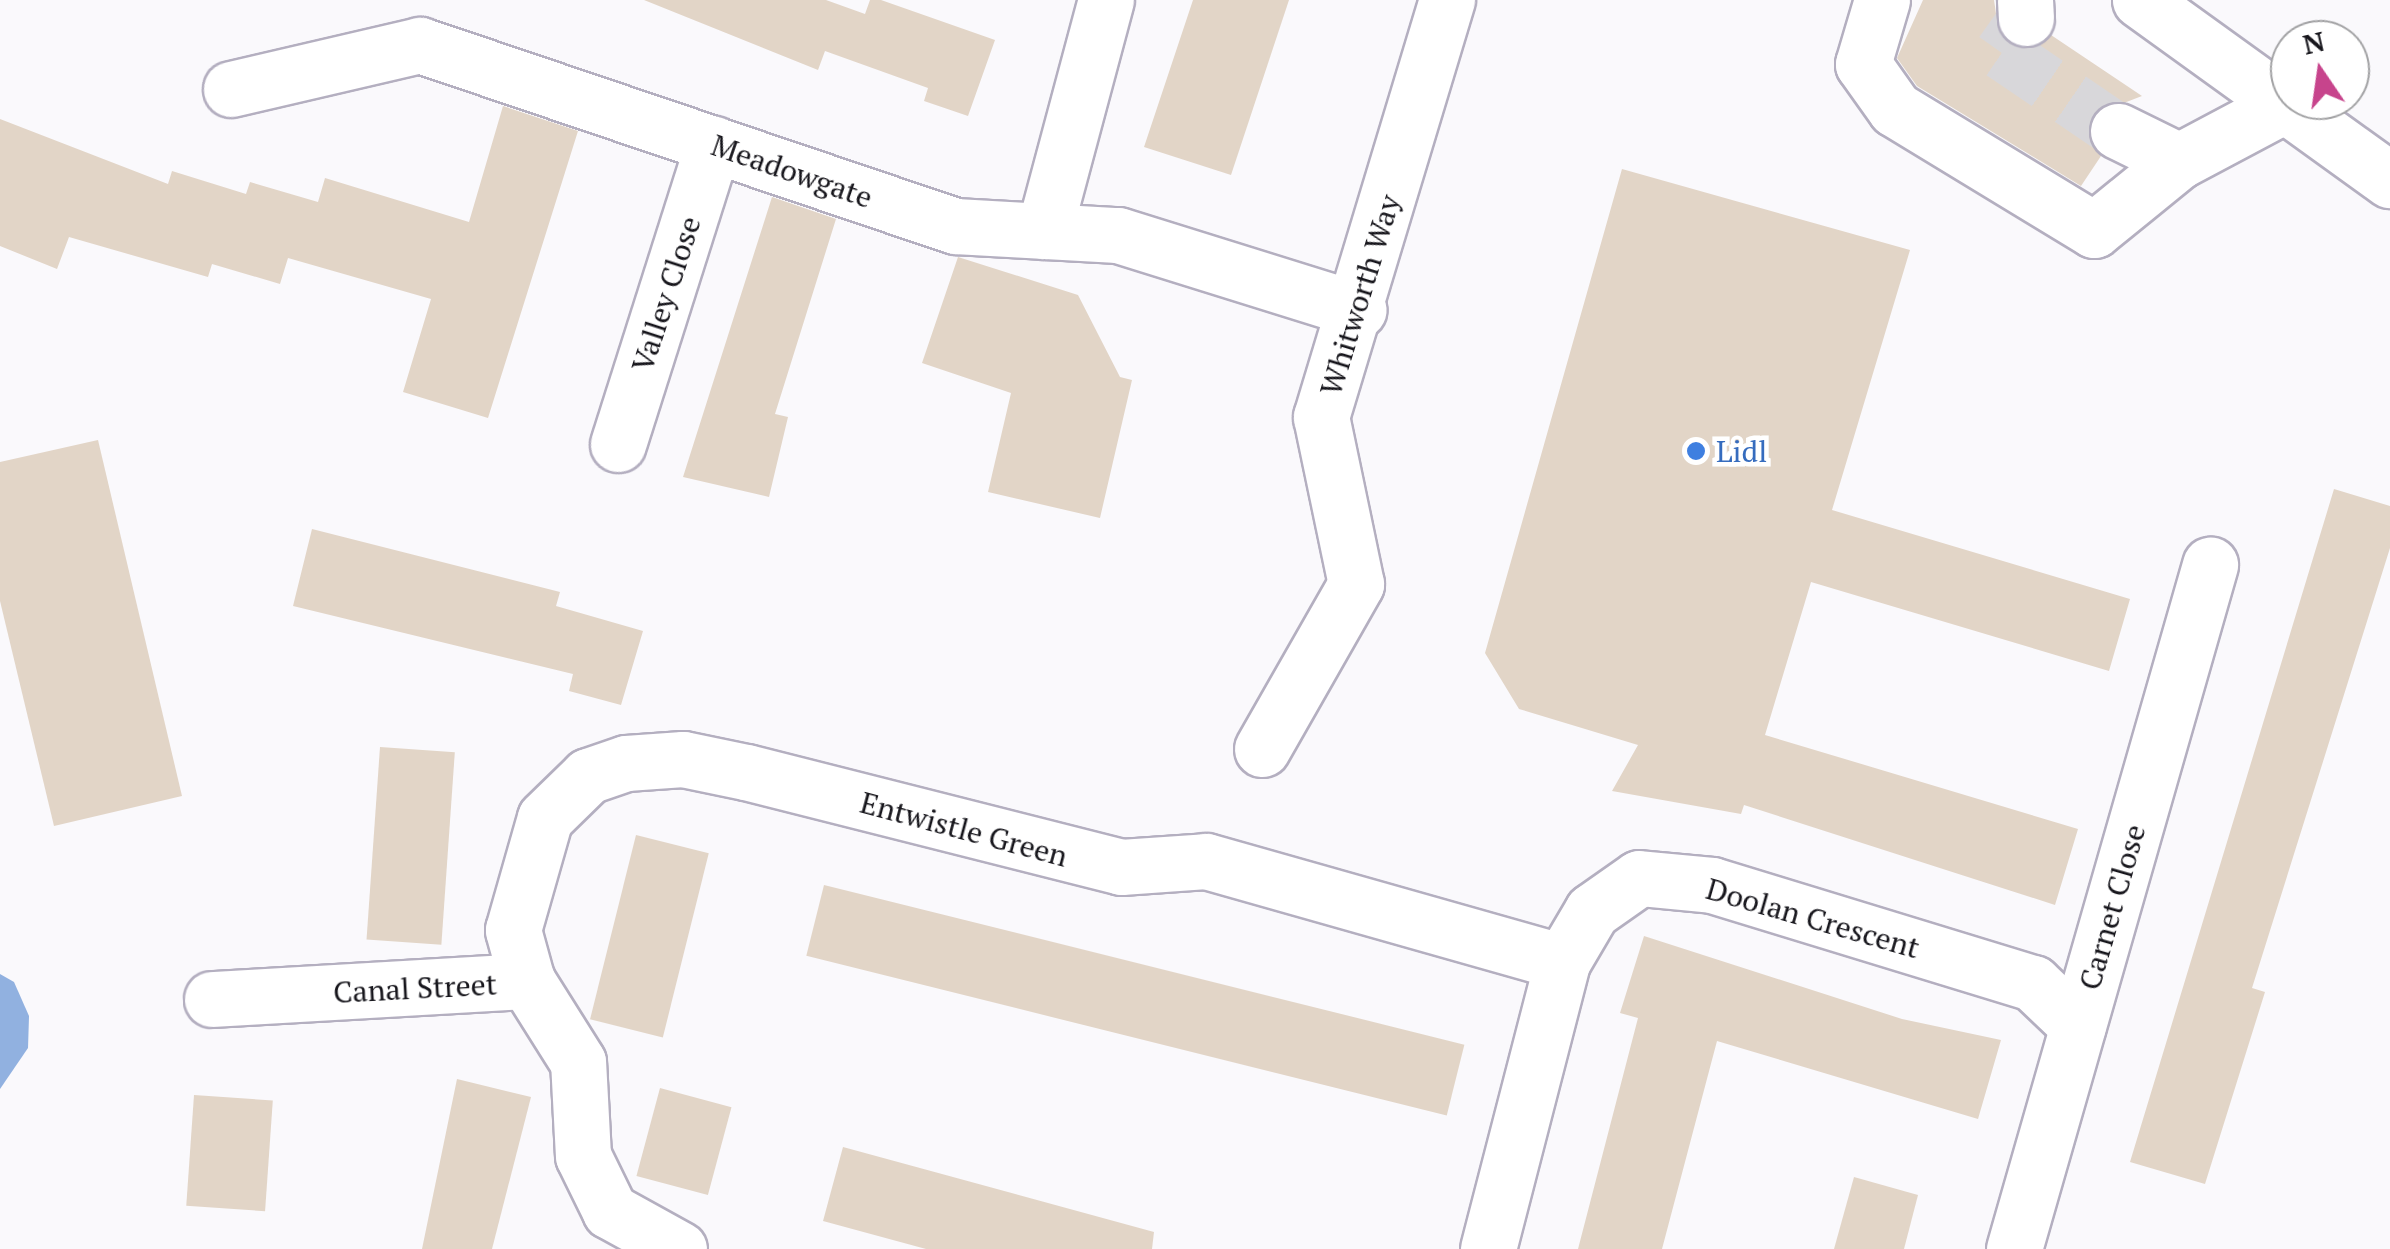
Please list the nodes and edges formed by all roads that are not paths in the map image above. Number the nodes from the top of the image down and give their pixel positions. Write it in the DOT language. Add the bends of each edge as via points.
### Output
graph roads {
  1 [pos="1106,0"];
  2 [pos="1447,0"];
  3 [pos="1882,0"];
  4 [pos="2140,0"];
  5 [pos="230,89"];
  6 [pos="2270,93"];
  7 [pos="2270,112"];
  8 [pos="2308,120"];
  9 [pos="2118,131"];
  10 [pos="713,144"];
  11 [pos="2179,160"];
  12 [pos="2390,180"];
  13 [pos="1044,231"];
  14 [pos="1359,310"];
  15 [pos="618,444"];
  16 [pos="2210,564"];
  17 [pos="1262,749"];
  18 [pos="1562,962"];
  19 [pos="527,981"];
  20 [pos="212,999"];
  21 [pos="2078,1026"];
  22 [pos="680,1249"];
  23 [pos="1488,1249"];
  24 [pos="2014,1249"];
  1 -- 13 [label="street"];
  2 -- 14 [label="street, Whitworth Way"];
  3 -- 11 [label="street" via="1863,64 1895,108 2094,230"];
  4 -- 6 [label="street"];
  5 -- 10 [label="street, Meadowgate" via="420,45"];
  7 -- 11 [label="street"];
  8 -- 12 [label="street"];
  9 -- 11 [label="street"];
  10 -- 13 [label="street, Meadowgate" via="955,226"];
  10 -- 15 [label="street, Valley Close"];
  13 -- 14 [label="street, Meadowgate" via="1118,235"];
  14 -- 17 [label="street, Whitworth Way" via="1321,417 1356,584"];
  16 -- 21 [label="street, Carnet Close"];
  18 -- 19 [label="street, Entwistle Green" via="1206,861 1120,867 1070,858 683,759 588,776 545,818 514,930"];
  18 -- 21 [label="street, Doolan Crescent" via="1592,911 1640,878 1712,885 2033,983"];
  18 -- 23 [label="street, Doolan Crescent"];
  19 -- 20 [label="street, Canal Street"];
  19 -- 22 [label="street, Canal Street" via="578,1062 583,1156 610,1211"];
  21 -- 24 [label="street, Carnet Close"];
}
